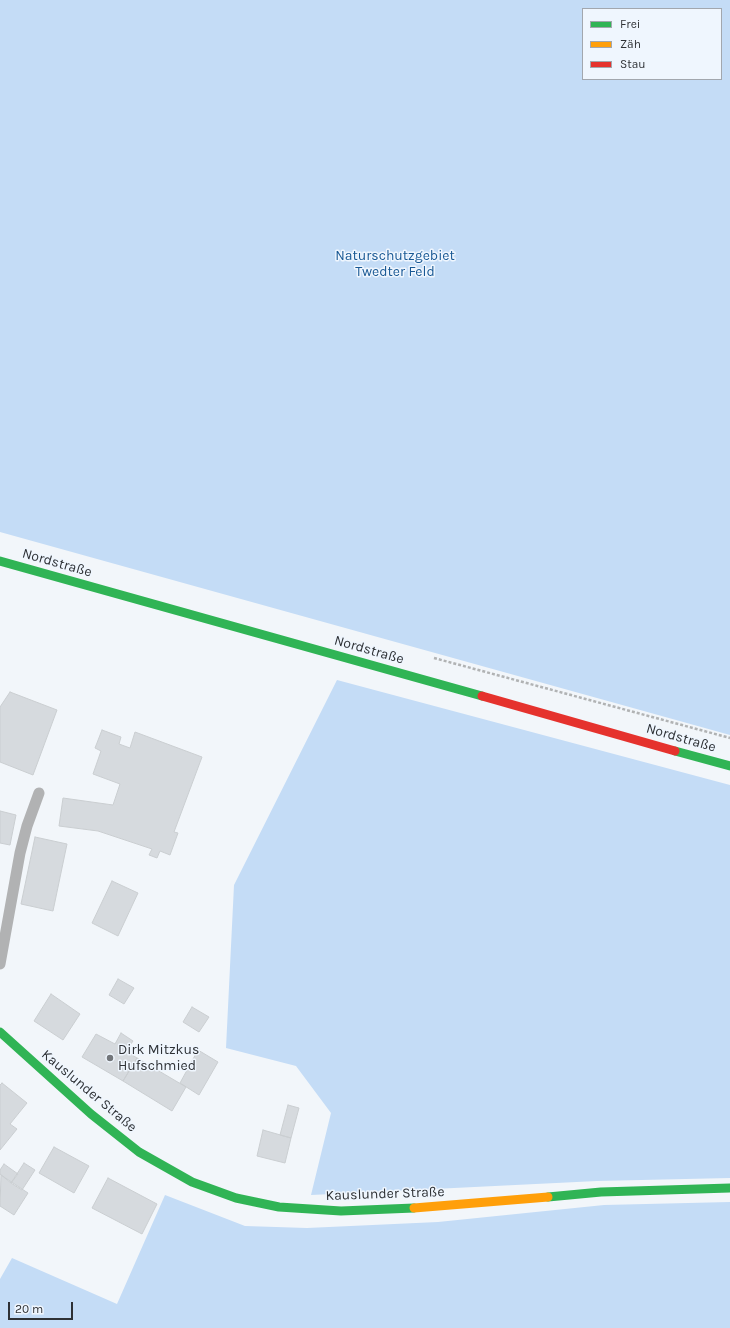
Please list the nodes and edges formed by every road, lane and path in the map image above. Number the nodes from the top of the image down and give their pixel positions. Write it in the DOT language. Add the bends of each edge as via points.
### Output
graph roads {
  1 [pos="0,561"];
  2 [pos="730,766"];
  3 [pos="39,793"];
  4 [pos="0,964"];
  5 [pos="0,1032"];
  6 [pos="730,1188"];
  1 -- 2 [label="street, Nordstraße"];
  3 -- 4 [label="lane" via="20,854"];
  5 -- 6 [label="street, Kauslunder Straße" via="91,1114 139,1152 192,1182 236,1198 279,1207 341,1212 422,1208 601,1192"];
}
